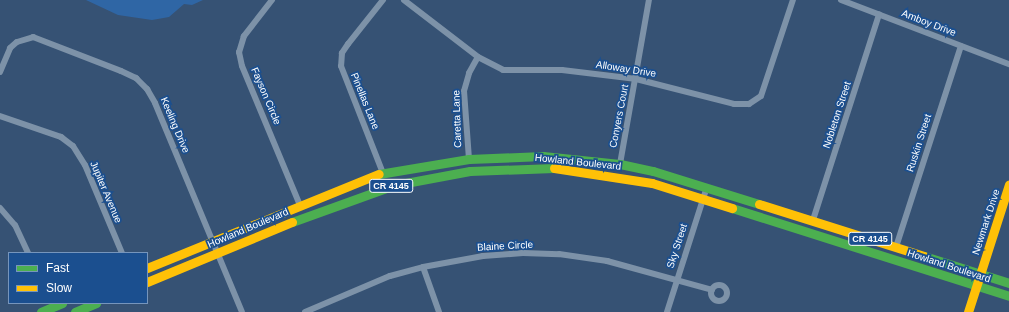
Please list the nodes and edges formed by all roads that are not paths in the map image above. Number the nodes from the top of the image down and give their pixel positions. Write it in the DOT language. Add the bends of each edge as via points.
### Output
graph roads {
  1 [pos="272,0"];
  2 [pos="383,0"];
  3 [pos="404,0"];
  4 [pos="649,0"];
  5 [pos="793,0"];
  6 [pos="841,0"];
  7 [pos="879,14"];
  8 [pos="961,46"];
  9 [pos="478,57"];
  10 [pos="1009,64"];
  11 [pos="0,72"];
  12 [pos="636,78"];
  13 [pos="0,116"];
  14 [pos="469,158"];
  15 [pos="620,164"];
  16 [pos="403,170"];
  17 [pos="382,173"];
  18 [pos="1009,184"];
  19 [pos="395,185"];
  20 [pos="707,187"];
  21 [pos="369,192"];
  22 [pos="703,198"];
  23 [pos="300,205"];
  24 [pos="0,208"];
  25 [pos="813,220"];
  26 [pos="212,242"];
  27 [pos="896,247"];
  28 [pos="28,252"];
  29 [pos="122,252"];
  30 [pos="217,253"];
  31 [pos="423,267"];
  32 [pos="148,268"];
  33 [pos="981,274"];
  34 [pos="677,280"];
  35 [pos="148,282"];
  36 [pos="1009,283"];
  37 [pos="977,286"];
  38 [pos="712,290"];
  39 [pos="1009,296"];
  40 [pos="94,304"];
  41 [pos="51,305"];
  42 [pos="40,312"];
  43 [pos="75,312"];
  44 [pos="242,312"];
  45 [pos="305,312"];
  46 [pos="439,312"];
  47 [pos="667,312"];
  48 [pos="968,312"];
  1 -- 23 [label="street, Fayson Circle" via="244,36 240,52 242,66"];
  2 -- 17 [label="street, Pinellas Lane" via="342,53 341,66"];
  3 -- 9 [label="street, Alloway Drive"];
  4 -- 12 [label="street, Conyers Court"];
  5 -- 12 [label="street, Alloway Drive" via="766,86 761,96 749,104 734,104"];
  6 -- 7 [label="street, Amboy Drive"];
  7 -- 8 [label="street, Amboy Drive"];
  7 -- 25 [label="street, Nobleton Street"];
  8 -- 10 [label="street, Amboy Drive"];
  8 -- 27 [label="street, Ruskin Street"];
  9 -- 12 [label="street, Alloway Drive" via="502,70 562,70"];
  9 -- 14 [label="street, Caretta Lane" via="469,73 464,91"];
  11 -- 26 [label="street, Keeling Drive" via="10,48 17,42 33,37 136,78 147,89 155,103"];
  12 -- 15 [label="street, Conyers Court"];
  13 -- 29 [label="street, Jupiter Avenue" via="61,137 72,146 85,165"];
  14 -- 15 [label="main road, Howland Boulevard / CR 4145" via="566,157"];
  14 -- 16 [label="main road, Howland Boulevard / CR 4145"];
  15 -- 20 [label="main road, Howland Boulevard / CR 4145"];
  16 -- 17 [label="main road, Howland Boulevard / CR 4145"];
  16 -- 19 [label="main road"];
  17 -- 21 [label="main road"];
  17 -- 23 [label="main road, Howland Boulevard / CR 4145"];
  18 -- 33 [label="main road, Newmark Drive"];
  19 -- 21 [label="main road, Howland Boulevard / CR 4145"];
  19 -- 22 [label="main road, Howland Boulevard / CR 4145" via="470,171 542,167 618,176"];
  20 -- 22 [label="street, Sky Street"];
  20 -- 25 [label="main road, Howland Boulevard / CR 4145"];
  21 -- 30 [label="main road, Howland Boulevard / CR 4145"];
  22 -- 34 [label="street, Sky Street"];
  22 -- 37 [label="main road, Howland Boulevard / CR 4145"];
  23 -- 26 [label="main road, Howland Boulevard / CR 4145"];
  24 -- 28 [label="street" via="15,225"];
  25 -- 27 [label="main road, Howland Boulevard / CR 4145"];
  26 -- 30 [label="street, Keeling Drive"];
  26 -- 32 [label="main road, Howland Boulevard / CR 4145"];
  27 -- 33 [label="main road, Howland Boulevard / CR 4145"];
  30 -- 35 [label="main road, Howland Boulevard / CR 4145"];
  30 -- 44 [label="street, Keeling Drive"];
  31 -- 34 [label="street, Blaine Circle" via="483,256 559,254 607,261"];
  31 -- 45 [label="street, Blaine Circle" via="390,276"];
  31 -- 46 [label="street"];
  33 -- 36 [label="main road, Howland Boulevard / CR 4145"];
  33 -- 37 [label="main road, Newmark Drive"];
  34 -- 38 [label="street, Blaine Circle"];
  34 -- 47 [label="street, Sky Street"];
  37 -- 39 [label="main road, Howland Boulevard / CR 4145"];
  37 -- 48 [label="main road, Newmark Drive"];
  40 -- 43 [label="main road"];
  41 -- 42 [label="main road"];
}
